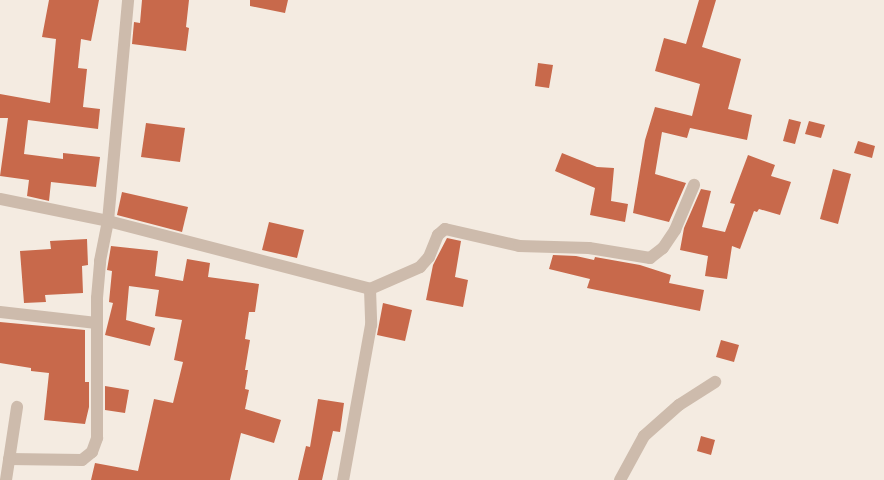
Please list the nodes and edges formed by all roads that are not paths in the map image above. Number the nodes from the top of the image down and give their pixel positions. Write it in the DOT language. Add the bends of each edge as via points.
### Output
graph roads {
  1 [pos="128,0"];
  2 [pos="694,185"];
  3 [pos="0,199"];
  4 [pos="108,221"];
  5 [pos="370,289"];
  6 [pos="0,312"];
  7 [pos="96,323"];
  8 [pos="715,382"];
  9 [pos="17,408"];
  10 [pos="9,459"];
  11 [pos="6,480"];
  12 [pos="343,480"];
  13 [pos="620,480"];
  1 -- 4 [label="street"];
  2 -- 5 [label="street" via="675,230 663,248 650,258 589,248 519,246 445,229 438,235 429,257 420,267"];
  3 -- 4 [label="street"];
  4 -- 5 [label="street"];
  4 -- 7 [label="street" via="100,261"];
  5 -- 12 [label="street" via="371,325"];
  6 -- 7 [label="street"];
  7 -- 10 [label="street" via="97,438 92,452 82,460"];
  8 -- 13 [label="street" via="679,405 644,436"];
  9 -- 10 [label="street"];
  10 -- 11 [label="street"];
}
